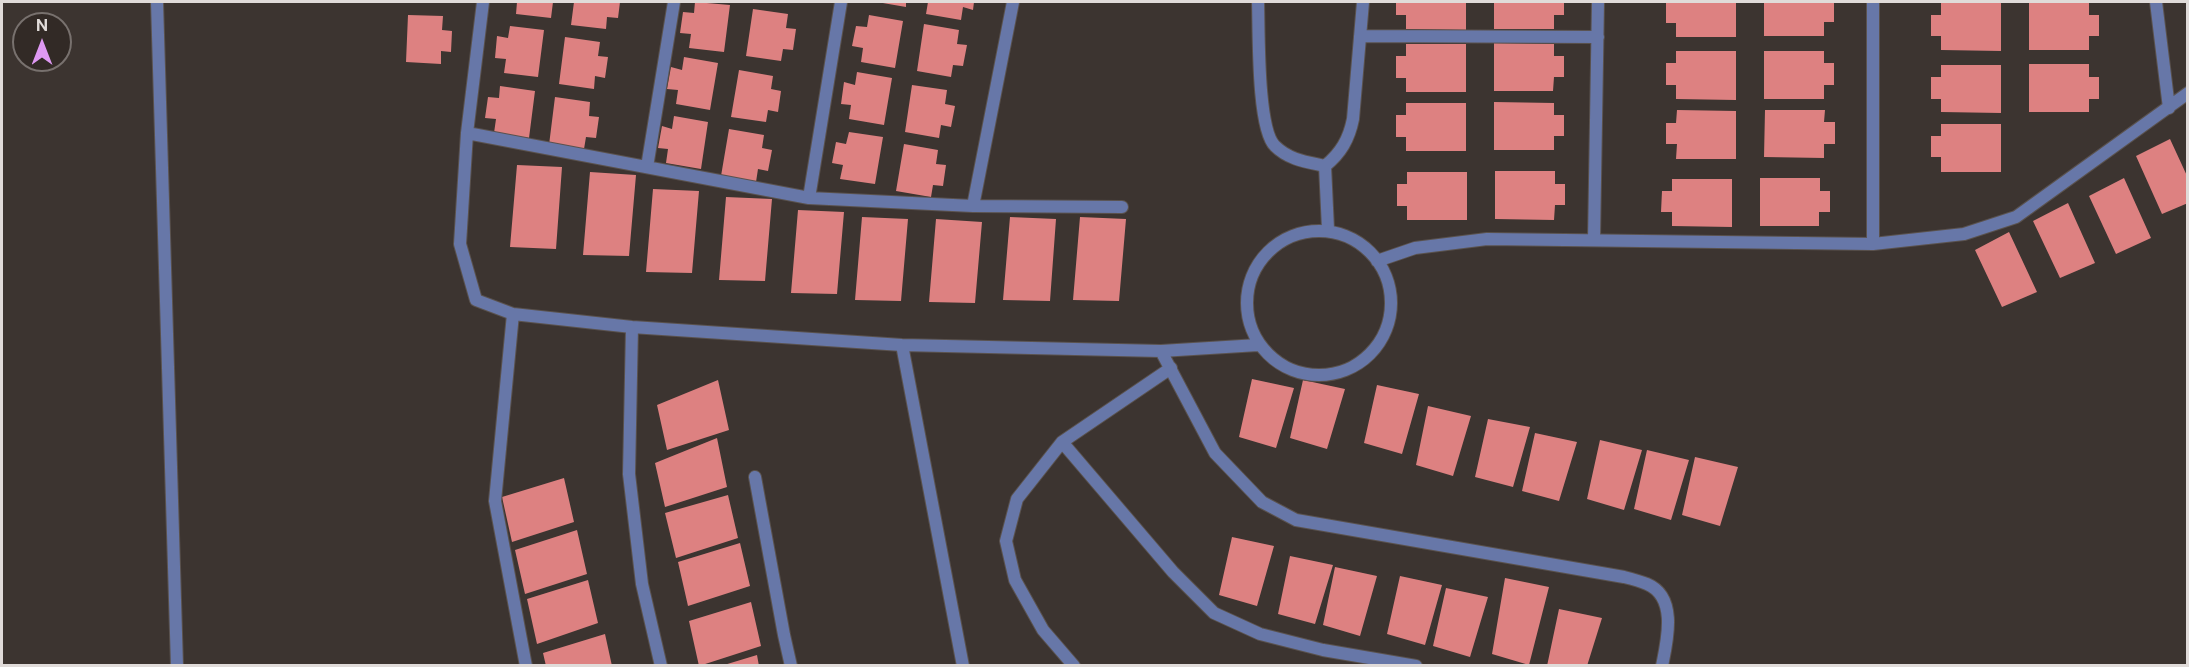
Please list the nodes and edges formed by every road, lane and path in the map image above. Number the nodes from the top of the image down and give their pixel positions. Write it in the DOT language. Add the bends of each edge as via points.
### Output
graph roads {
  1 [pos="157,2"];
  2 [pos="483,2"];
  3 [pos="674,2"];
  4 [pos="841,2"];
  5 [pos="1013,2"];
  6 [pos="1258,2"];
  7 [pos="1363,2"];
  8 [pos="1598,2"];
  9 [pos="1873,2"];
  10 [pos="2156,2"];
  11 [pos="1360,36"];
  12 [pos="1598,37"];
  13 [pos="2187,93"];
  14 [pos="2169,108"];
  15 [pos="467,133"];
  16 [pos="1325,166"];
  17 [pos="647,167"];
  18 [pos="809,198"];
  19 [pos="974,206"];
  20 [pos="1122,207"];
  21 [pos="1328,229"];
  22 [pos="1594,240"];
  23 [pos="1873,244"];
  24 [pos="1377,261"];
  25 [pos="513,314"];
  26 [pos="632,327"];
  27 [pos="902,345"];
  28 [pos="1258,345"];
  29 [pos="1161,351"];
  30 [pos="1171,369"];
  31 [pos="1062,442"];
  32 [pos="755,477"];
  33 [pos="177,666"];
  34 [pos="526,666"];
  35 [pos="661,666"];
  36 [pos="791,666"];
  37 [pos="963,666"];
  38 [pos="1074,666"];
  39 [pos="1416,666"];
  40 [pos="1662,666"];
  1 -- 33 [label="street"];
  2 -- 15 [label="street"];
  3 -- 17 [label="street"];
  4 -- 18 [label="street"];
  5 -- 19 [label="street"];
  6 -- 16 [label="street" via="1263,119 1273,145 1292,159"];
  7 -- 11 [label="street"];
  8 -- 12 [label="street"];
  9 -- 23 [label="street"];
  10 -- 14 [label="street"];
  11 -- 12 [label="street"];
  11 -- 16 [label="street" via="1350,136"];
  12 -- 22 [label="street"];
  13 -- 14 [label="street"];
  14 -- 23 [label="street" via="2016,218 1964,234"];
  15 -- 17 [label="street"];
  15 -- 25 [label="street" via="460,244 476,300"];
  16 -- 21 [label="street"];
  17 -- 18 [label="street"];
  18 -- 19 [label="street"];
  19 -- 20 [label="street"];
  21 -- 24 [label="street" via="1366,245"];
  21 -- 28 [label="street" via="1286,237 1255,265 1245,305"];
  22 -- 23 [label="street"];
  22 -- 24 [label="street" via="1456,242"];
  24 -- 28 [label="street" via="1390,280 1392,322 1370,358 1332,376 1290,372"];
  25 -- 26 [label="street"];
  25 -- 34 [label="street" via="495,501"];
  26 -- 27 [label="street"];
  26 -- 35 [label="street" via="629,474 642,584"];
  27 -- 29 [label="street"];
  27 -- 37 [label="street"];
  28 -- 29 [label="street"];
  29 -- 30 [label="street"];
  30 -- 31 [label="street"];
  30 -- 40 [label="street" via="1215,453 1262,502 1296,520 1649,584 1661,596 1667,611 1670,630"];
  31 -- 38 [label="street" via="1017,499 1005,541 1015,580 1043,630"];
  31 -- 39 [label="street" via="1173,572 1214,613 1260,634 1323,650"];
  32 -- 36 [label="street"];
}
